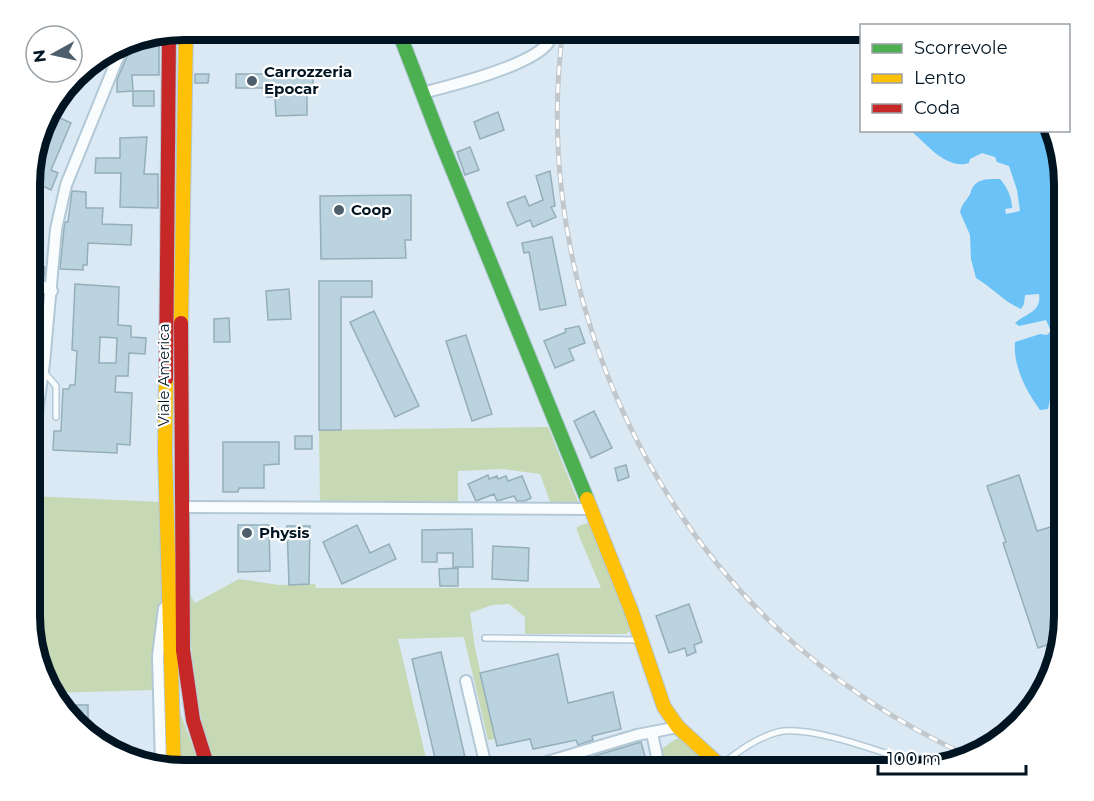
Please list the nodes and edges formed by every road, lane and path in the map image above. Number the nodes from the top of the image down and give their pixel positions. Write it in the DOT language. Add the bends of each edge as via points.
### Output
graph roads {
  1 [pos="186,41"];
  2 [pos="402,41"];
  3 [pos="549,41"];
  4 [pos="169,42"];
  5 [pos="119,56"];
  6 [pos="422,93"];
  7 [pos="40,285"];
  8 [pos="52,291"];
  9 [pos="43,371"];
  10 [pos="40,389"];
  11 [pos="56,417"];
  12 [pos="180,507"];
  13 [pos="591,509"];
  14 [pos="169,581"];
  15 [pos="485,638"];
  16 [pos="640,640"];
  17 [pos="466,681"];
  18 [pos="678,727"];
  19 [pos="652,733"];
  20 [pos="161,759"];
  21 [pos="174,760"];
  22 [pos="205,760"];
  23 [pos="485,760"];
  24 [pos="554,760"];
  25 [pos="658,760"];
  26 [pos="714,760"];
  27 [pos="732,760"];
  28 [pos="905,760"];
  1 -- 12 [label="main road, Viale America"];
  2 -- 6 [label="main road"];
  3 -- 6 [label="street" via="535,55 477,79"];
  4 -- 14 [label="main road, Viale America" via="165,434"];
  5 -- 8 [label="street" via="66,185 56,229"];
  6 -- 13 [label="main road"];
  7 -- 8 [label="street"];
  8 -- 9 [label="street"];
  9 -- 10 [label="street"];
  9 -- 11 [label="lane" via="56,386"];
  12 -- 13 [label="street"];
  12 -- 22 [label="main road, Viale America" via="184,669 192,719"];
  13 -- 16 [label="main road"];
  14 -- 20 [label="street" via="158,656"];
  14 -- 21 [label="main road, Viale America"];
  15 -- 16 [label="lane"];
  16 -- 18 [label="main road" via="660,698"];
  17 -- 23 [label="street"];
  18 -- 19 [label="street"];
  18 -- 26 [label="main road"];
  19 -- 24 [label="street"];
  19 -- 25 [label="street"];
  27 -- 28 [label="lane" via="751,742 780,731 826,735"];
}
